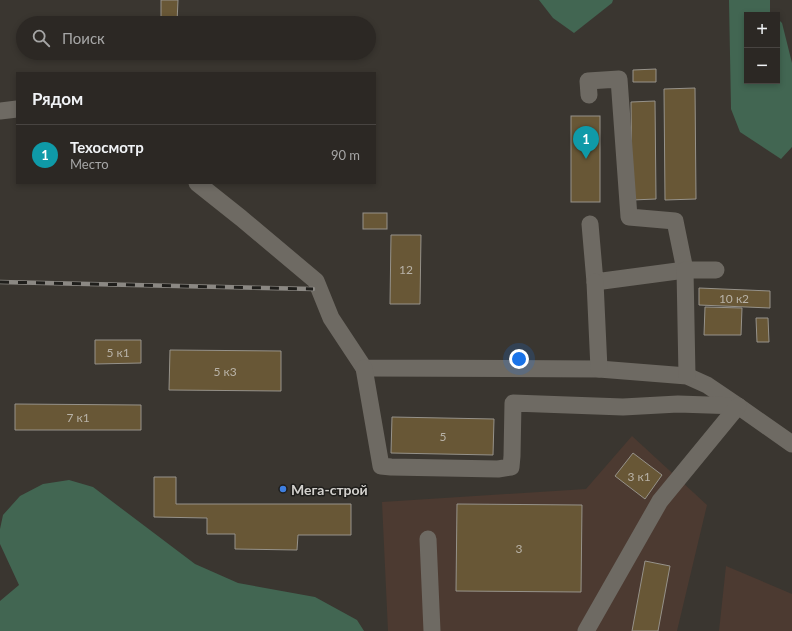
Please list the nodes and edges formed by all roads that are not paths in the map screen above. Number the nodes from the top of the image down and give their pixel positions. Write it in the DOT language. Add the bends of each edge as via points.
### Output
graph roads {
  1 [pos="589,95"];
  2 [pos="16,109"];
  3 [pos="0,111"];
  4 [pos="198,184"];
  5 [pos="590,224"];
  6 [pos="685,270"];
  7 [pos="716,270"];
  8 [pos="595,282"];
  9 [pos="364,368"];
  10 [pos="599,369"];
  11 [pos="687,376"];
  12 [pos="738,406"];
  13 [pos="792,444"];
  14 [pos="428,539"];
  15 [pos="432,631"];
  16 [pos="586,631"];
  1 -- 6 [label="street" via="588,81 619,79 629,217 675,221"];
  2 -- 3 [label="street"];
  4 -- 9 [label="street" via="316,281 331,318"];
  5 -- 8 [label="street"];
  6 -- 7 [label="street"];
  6 -- 8 [label="street"];
  6 -- 11 [label="street"];
  8 -- 10 [label="street"];
  9 -- 10 [label="street"];
  9 -- 12 [label="street" via="381,466 498,469 511,467 513,403 623,407 678,404"];
  10 -- 11 [label="street"];
  11 -- 12 [label="street" via="707,385"];
  12 -- 13 [label="street"];
  12 -- 16 [label="street" via="660,501"];
  14 -- 15 [label="street"];
}
